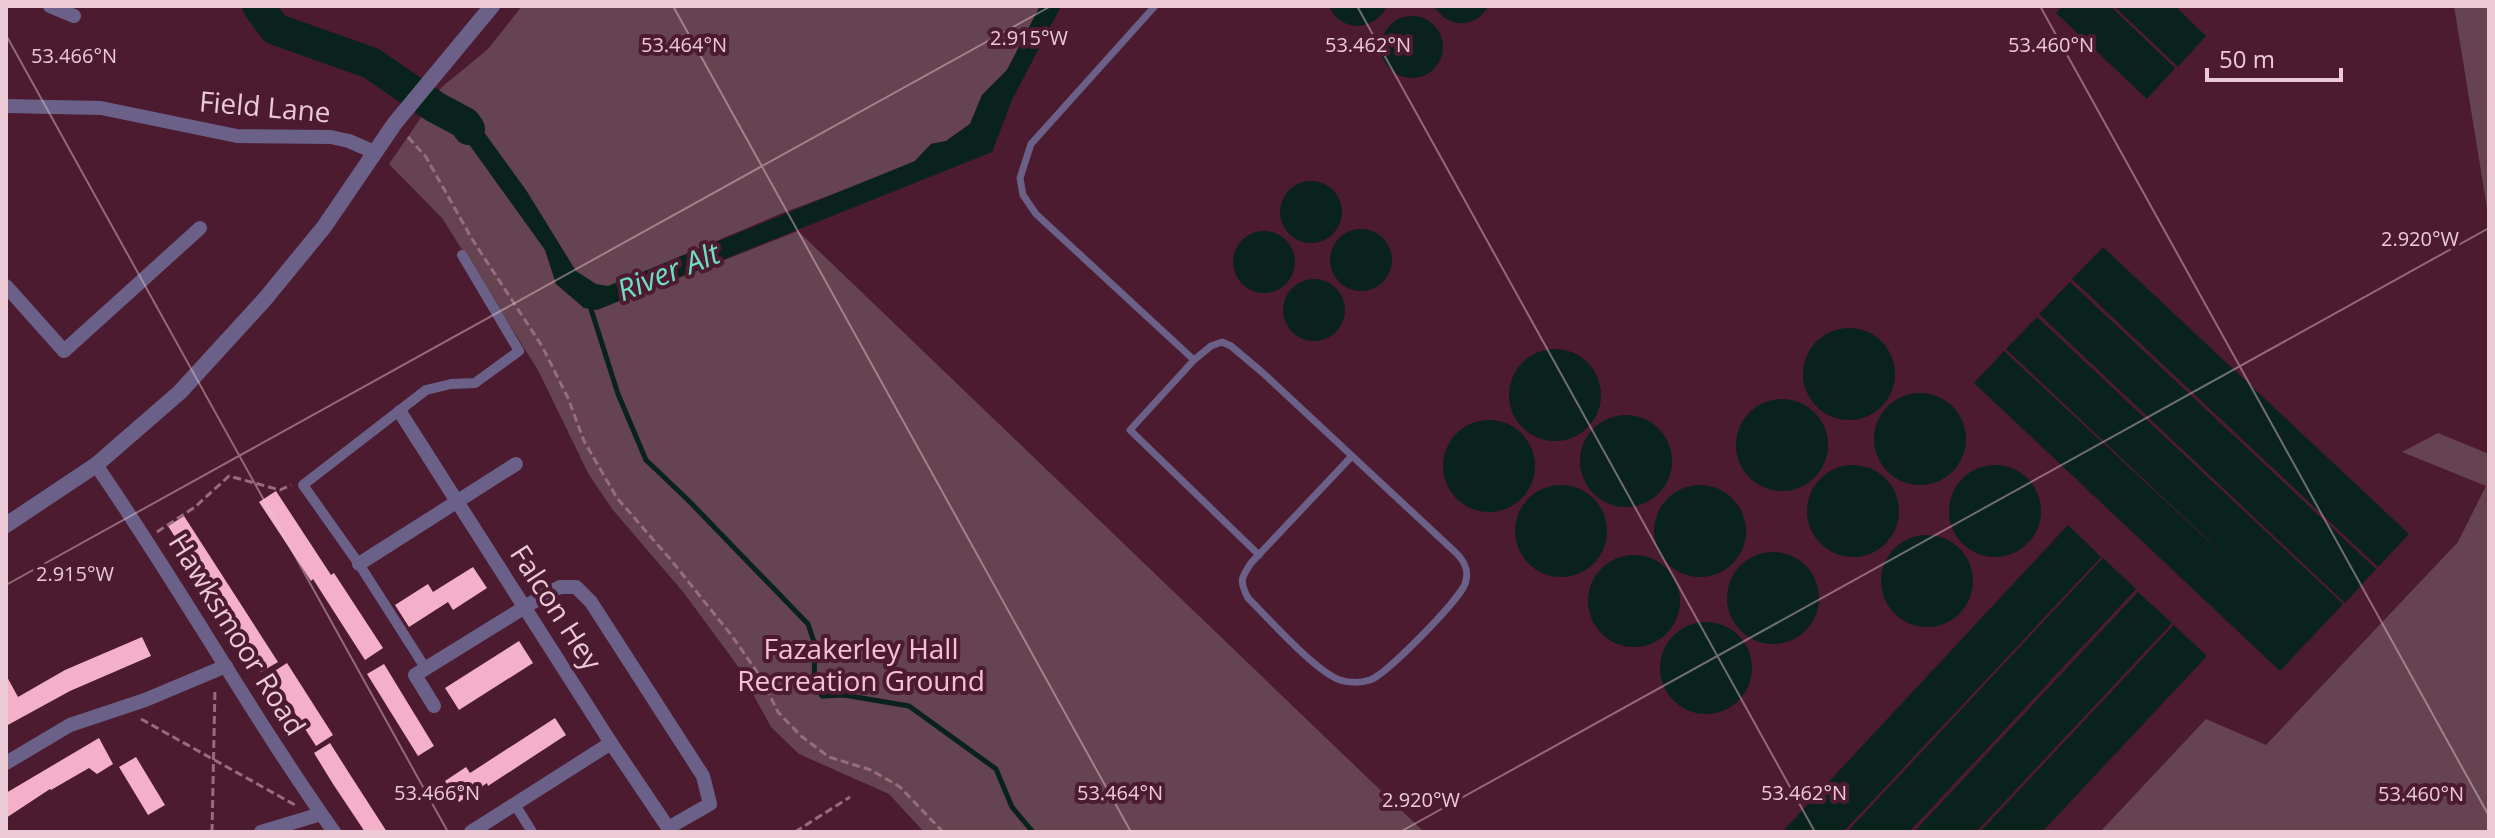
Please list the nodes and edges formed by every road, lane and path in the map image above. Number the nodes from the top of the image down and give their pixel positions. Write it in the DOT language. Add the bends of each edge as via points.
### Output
graph roads {
  1 [pos="50,6"];
  2 [pos="492,6"];
  3 [pos="1155,6"];
  4 [pos="74,16"];
  5 [pos="6,106"];
  6 [pos="395,123"];
  7 [pos="374,152"];
  8 [pos="200,228"];
  9 [pos="462,255"];
  10 [pos="6,286"];
  11 [pos="1194,360"];
  12 [pos="400,412"];
  13 [pos="1352,456"];
  14 [pos="516,464"];
  15 [pos="96,465"];
  16 [pos="303,485"];
  17 [pos="457,500"];
  18 [pos="6,525"];
  19 [pos="147,539"];
  20 [pos="1259,555"];
  21 [pos="359,564"];
  22 [pos="526,606"];
  23 [pos="226,666"];
  24 [pos="426,669"];
  25 [pos="434,706"];
  26 [pos="131,715"];
  27 [pos="611,743"];
  28 [pos="215,761"];
  29 [pos="6,763"];
  30 [pos="850,797"];
  31 [pos="514,803"];
  32 [pos="321,814"];
  33 [pos="670,830"];
  34 [pos="212,832"];
  35 [pos="261,832"];
  36 [pos="334,832"];
  37 [pos="471,832"];
  38 [pos="532,832"];
  39 [pos="795,832"];
  40 [pos="943,832"];
  1 -- 4 [label="street"];
  2 -- 6 [label="street"];
  3 -- 11 [label="lane" via="1031,144 1020,178 1023,195 1036,214"];
  5 -- 7 [label="street, Field Lane" via="101,108 237,136 331,137"];
  6 -- 7 [label="street"];
  6 -- 40 [label="path" via="426,157 542,346 584,441 617,498 732,636 778,712 829,757 871,770 900,787"];
  7 -- 15 [label="street" via="324,227 265,299 180,392"];
  8 -- 10 [label="street" via="64,351"];
  9 -- 12 [label="street" via="519,351 475,383 426,390"];
  11 -- 13 [label="lane" via="1211,346 1231,346"];
  11 -- 20 [label="lane" via="1130,430"];
  12 -- 16 [label="street"];
  12 -- 17 [label="street, Falcon Hey"];
  13 -- 20 [label="lane"];
  13 -- 20 [label="lane" via="1464,560 1465,585 1452,604 1384,672 1369,681 1339,680 1248,598 1242,576"];
  14 -- 17 [label="street"];
  15 -- 18 [label="street"];
  15 -- 19 [label="street, Hawksmoor Road"];
  16 -- 19 [label="path" via="280,490 229,476"];
  16 -- 21 [label="street"];
  17 -- 21 [label="street"];
  17 -- 22 [label="street, Falcon Hey"];
  19 -- 23 [label="street, Hawksmoor Road"];
  21 -- 24 [label="street"];
  22 -- 24 [label="street"];
  22 -- 27 [label="street, Falcon Hey"];
  22 -- 33 [label="street" via="560,587 576,587 591,602 703,776 710,804"];
  23 -- 28 [label="path" via="215,689"];
  23 -- 29 [label="street" via="70,725"];
  23 -- 32 [label="street, Hawksmoor Road"];
  24 -- 25 [label="street" via="415,675"];
  26 -- 28 [label="path"];
  27 -- 31 [label="street"];
  27 -- 33 [label="street, Falcon Hey"];
  28 -- 32 [label="path" via="287,803"];
  28 -- 34 [label="path"];
  30 -- 39 [label="path"];
  31 -- 37 [label="street"];
  31 -- 38 [label="street"];
  32 -- 35 [label="street"];
  32 -- 36 [label="street, Hawksmoor Road"];
}
